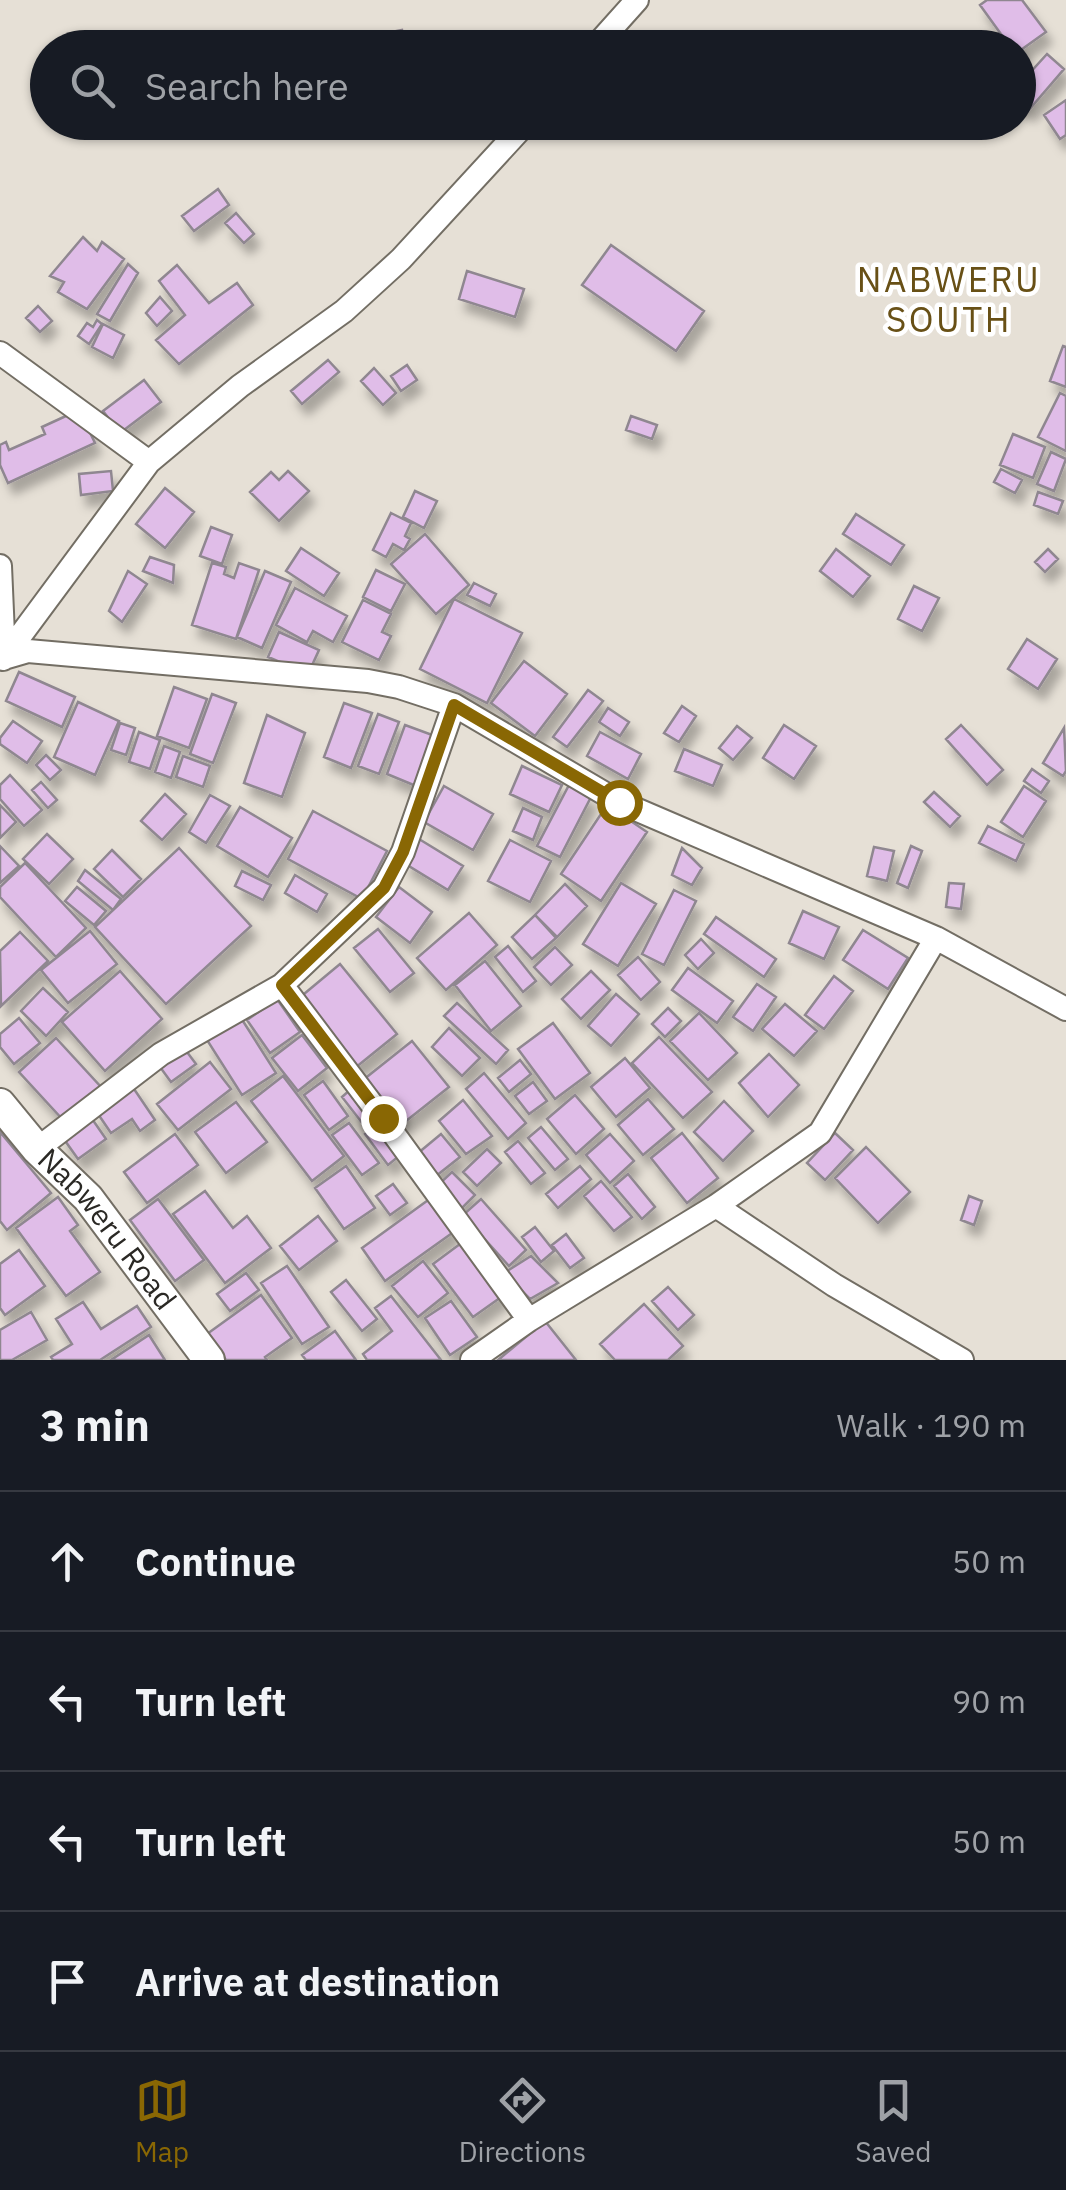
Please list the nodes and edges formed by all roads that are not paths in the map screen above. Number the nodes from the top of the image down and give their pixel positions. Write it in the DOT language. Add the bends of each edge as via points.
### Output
graph roads {
  1 [pos="633,2"];
  2 [pos="609,30"];
  3 [pos="511,140"];
  4 [pos="0,353"];
  5 [pos="149,462"];
  6 [pos="0,566"];
  7 [pos="2,660"];
  8 [pos="454,705"];
  9 [pos="936,938"];
  10 [pos="282,985"];
  11 [pos="1066,1009"];
  12 [pos="0,1104"];
  13 [pos="37,1149"];
  14 [pos="716,1206"];
  15 [pos="529,1320"];
  16 [pos="209,1360"];
  17 [pos="472,1360"];
  18 [pos="962,1360"];
  1 -- 2 [label="street"];
  3 -- 5 [label="street" via="344,311"];
  4 -- 5 [label="street"];
  5 -- 7 [label="street"];
  6 -- 7 [label="street"];
  7 -- 8 [label="street" via="28,650 368,681"];
  8 -- 9 [label="street" via="619,802"];
  8 -- 10 [label="street" via="384,888"];
  9 -- 11 [label="street"];
  9 -- 14 [label="street" via="820,1133"];
  10 -- 13 [label="street" via="160,1054"];
  10 -- 15 [label="street"];
  12 -- 13 [label="main road, Nabweru Road"];
  13 -- 16 [label="main road, Nabweru Road" via="88,1198"];
  14 -- 15 [label="street"];
  14 -- 18 [label="street"];
  15 -- 17 [label="street"];
}
